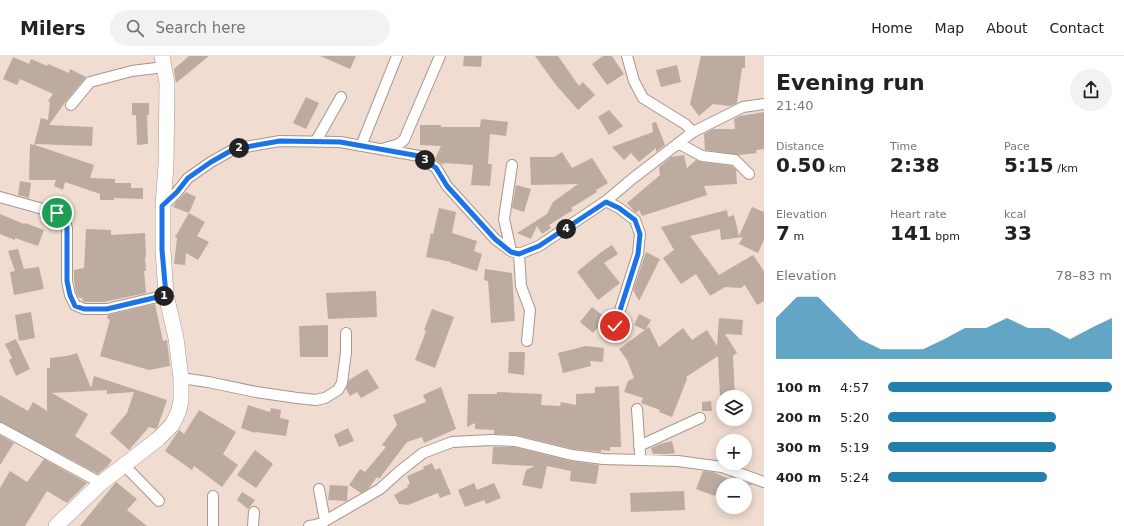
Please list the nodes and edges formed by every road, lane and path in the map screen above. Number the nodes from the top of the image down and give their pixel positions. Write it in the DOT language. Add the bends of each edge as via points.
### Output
graph roads {
  1 [pos="397,56"];
  2 [pos="440,56"];
  3 [pos="627,56"];
  4 [pos="163,61"];
  5 [pos="341,98"];
  6 [pos="764,104"];
  7 [pos="71,105"];
  8 [pos="693,132"];
  9 [pos="316,141"];
  10 [pos="678,143"];
  11 [pos="361,146"];
  12 [pos="380,149"];
  13 [pos="512,165"];
  14 [pos="748,174"];
  15 [pos="0,197"];
  16 [pos="606,202"];
  17 [pos="162,206"];
  18 [pos="515,253"];
  19 [pos="166,295"];
  20 [pos="615,326"];
  21 [pos="346,333"];
  22 [pos="527,341"];
  23 [pos="181,378"];
  24 [pos="637,409"];
  25 [pos="700,418"];
  26 [pos="0,428"];
  27 [pos="639,446"];
  28 [pos="640,461"];
  29 [pos="124,465"];
  30 [pos="764,482"];
  31 [pos="101,483"];
  32 [pos="319,489"];
  33 [pos="213,496"];
  34 [pos="159,501"];
  35 [pos="254,512"];
  36 [pos="317,525"];
  37 [pos="56,526"];
  38 [pos="213,526"];
  39 [pos="253,526"];
  1 -- 11 [label="street"];
  2 -- 12 [label="street" via="404,140"];
  3 -- 8 [label="street" via="634,81 643,98 685,124"];
  4 -- 7 [label="street" via="90,82"];
  4 -- 17 [label="main road" via="166,83 166,165"];
  5 -- 9 [label="street"];
  6 -- 8 [label="street" via="743,107"];
  8 -- 10 [label="street"];
  9 -- 11 [label="street"];
  9 -- 17 [label="street" via="280,141 234,149 188,178"];
  10 -- 14 [label="street" via="702,156 735,160"];
  10 -- 16 [label="street"];
  11 -- 12 [label="street"];
  12 -- 18 [label="street" via="419,156 436,168 447,186 495,239"];
  13 -- 18 [label="street" via="504,219"];
  15 -- 19 [label="street" via="57,213 64,219 67,228 67,281 75,306 84,309 107,309"];
  16 -- 18 [label="street" via="539,246"];
  16 -- 20 [label="street" via="635,220 640,234 638,254"];
  17 -- 19 [label="main road"];
  18 -- 22 [label="street" via="521,286 530,310"];
  19 -- 23 [label="main road" via="176,338"];
  21 -- 23 [label="street" via="342,383 338,390 325,398 316,400 256,392"];
  23 -- 29 [label="main road" via="181,401 172,424 158,439"];
  24 -- 27 [label="street"];
  25 -- 27 [label="street"];
  26 -- 31 [label="street"];
  27 -- 28 [label="street"];
  28 -- 30 [label="street" via="678,461 722,467"];
  28 -- 36 [label="street" via="572,455 515,441 452,442 423,453 380,489"];
  29 -- 31 [label="main road"];
  29 -- 34 [label="street"];
  31 -- 37 [label="main road"];
  32 -- 36 [label="street"];
  33 -- 38 [label="street"];
  35 -- 39 [label="street"];
}
